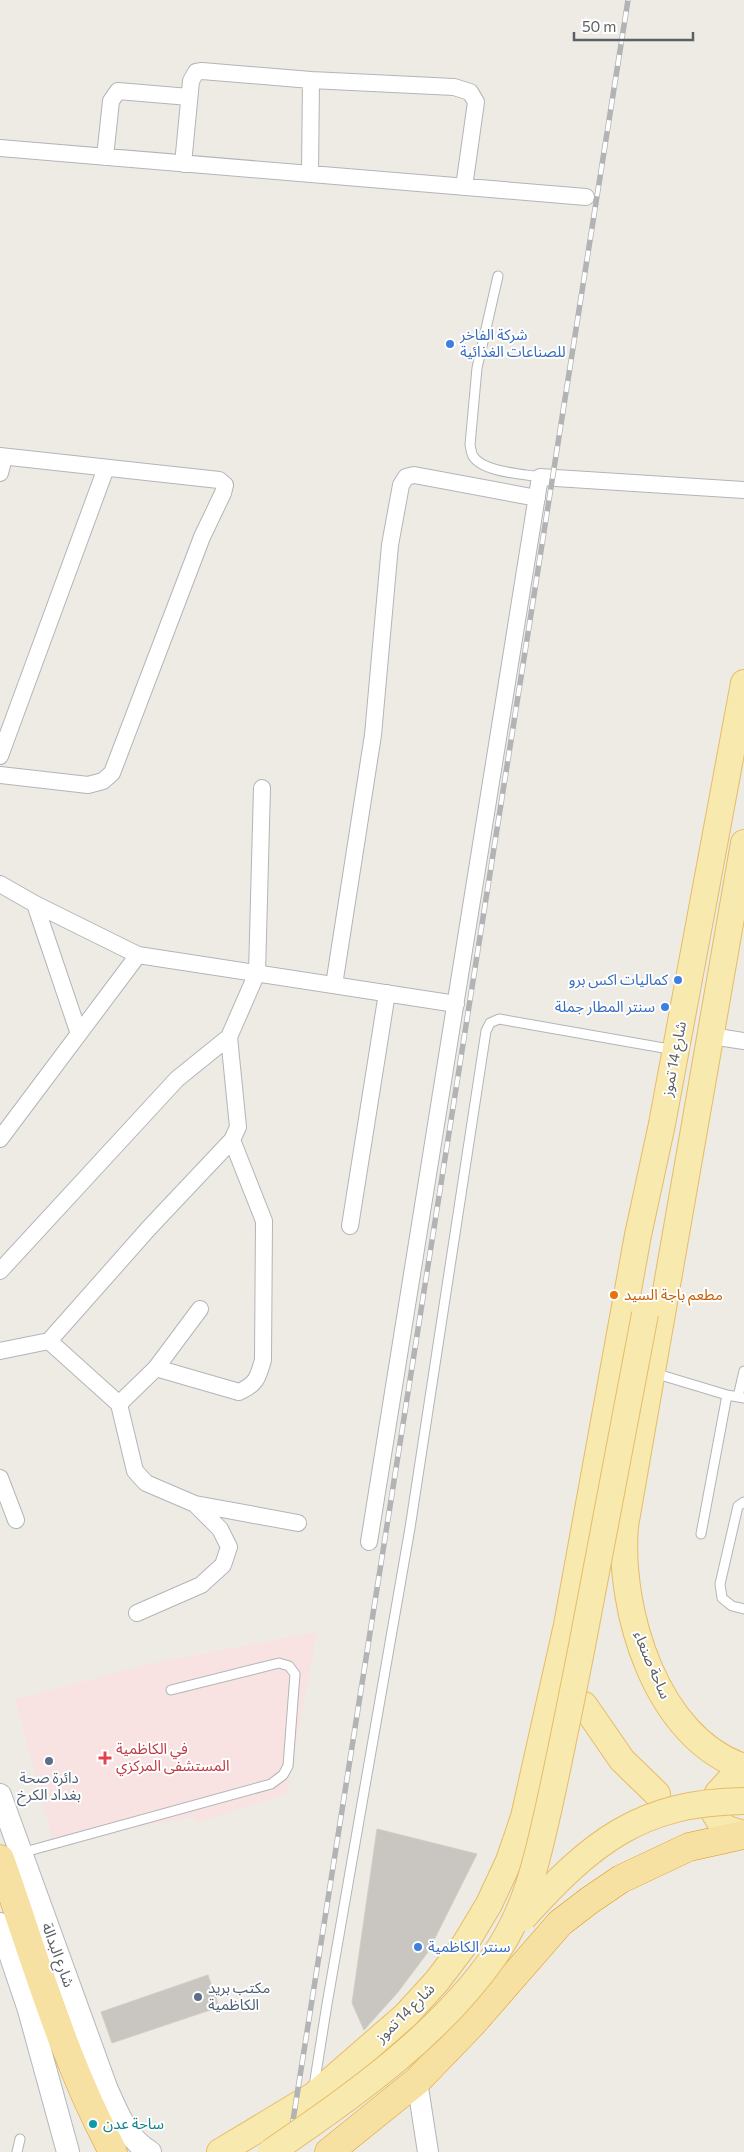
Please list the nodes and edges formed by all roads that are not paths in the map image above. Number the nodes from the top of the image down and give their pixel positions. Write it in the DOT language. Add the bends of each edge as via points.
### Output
graph roads {
  1 [pos="311,80"];
  2 [pos="189,97"];
  3 [pos="0,148"];
  4 [pos="105,157"];
  5 [pos="183,164"];
  6 [pos="310,173"];
  7 [pos="464,187"];
  8 [pos="586,197"];
  9 [pos="498,276"];
  10 [pos="2,456"];
  11 [pos="106,468"];
  12 [pos="0,473"];
  13 [pos="540,477"];
  14 [pos="744,490"];
  15 [pos="537,498"];
  16 [pos="744,683"];
  17 [pos="0,756"];
  18 [pos="0,775"];
  19 [pos="262,788"];
  20 [pos="744,844"];
  21 [pos="0,884"];
  22 [pos="740,891"];
  23 [pos="36,904"];
  24 [pos="730,923"];
  25 [pos="138,955"];
  26 [pos="257,972"];
  27 [pos="334,985"];
  28 [pos="387,993"];
  29 [pos="456,1004"];
  30 [pos="79,1034"];
  31 [pos="712,1036"];
  32 [pos="229,1037"];
  33 [pos="744,1041"];
  34 [pos="675,1050"];
  35 [pos="0,1139"];
  36 [pos="232,1140"];
  37 [pos="350,1226"];
  38 [pos="0,1271"];
  39 [pos="200,1309"];
  40 [pos="48,1342"];
  41 [pos="0,1351"];
  42 [pos="156,1368"];
  43 [pos="744,1371"];
  44 [pos="652,1372"];
  45 [pos="727,1395"];
  46 [pos="741,1398"];
  47 [pos="119,1404"];
  48 [pos="603,1434"];
  49 [pos="639,1441"];
  50 [pos="0,1478"];
  51 [pos="744,1502"];
  52 [pos="195,1504"];
  53 [pos="16,1520"];
  54 [pos="298,1523"];
  55 [pos="701,1534"];
  56 [pos="369,1542"];
  57 [pos="744,1609"];
  58 [pos="137,1613"];
  59 [pos="567,1625"];
  60 [pos="568,1661"];
  61 [pos="171,1690"];
  62 [pos="584,1705"];
  63 [pos="744,1767"];
  64 [pos="744,1776"];
  65 [pos="658,1794"];
  66 [pos="0,1795"];
  67 [pos="744,1801"];
  68 [pos="723,1820"];
  69 [pos="10,1856"];
  70 [pos="0,1924"];
  71 [pos="507,1935"];
  72 [pos="418,2081"];
  73 [pos="317,2107"];
  74 [pos="20,2139"];
  75 [pos="17,2152"];
  76 [pos="68,2152"];
  77 [pos="113,2152"];
  78 [pos="150,2152"];
  79 [pos="220,2152"];
  80 [pos="271,2152"];
  81 [pos="289,2152"];
  82 [pos="329,2152"];
  83 [pos="428,2152"];
  1 -- 2 [label="street" via="202,71 192,76"];
  1 -- 6 [label="street"];
  1 -- 7 [label="street" via="454,87 470,92 476,102"];
  2 -- 4 [label="street" via="118,91 111,101"];
  2 -- 5 [label="street"];
  3 -- 4 [label="street"];
  4 -- 5 [label="street"];
  5 -- 6 [label="street"];
  6 -- 7 [label="street"];
  7 -- 8 [label="street"];
  9 -- 13 [label="lane" via="477,368 470,445 480,464"];
  10 -- 11 [label="street"];
  10 -- 12 [label="street"];
  11 -- 17 [label="street"];
  11 -- 18 [label="street" via="218,480 225,485 202,536 112,773 103,782 88,785"];
  13 -- 14 [label="street"];
  13 -- 15 [label="street"];
  15 -- 27 [label="street" via="414,475 406,477 401,485 390,545 373,735"];
  15 -- 29 [label="street"];
  16 -- 34 [label="main road, شارع 14 تموز"];
  19 -- 26 [label="street"];
  20 -- 22 [label="main road"];
  21 -- 23 [label="street"];
  22 -- 24 [label="main road"];
  23 -- 25 [label="street"];
  23 -- 30 [label="street"];
  24 -- 31 [label="main road"];
  24 -- 71 [label="main road, bridge" via="705,972 696,1006 645,1314 568,1720 533,1875"];
  25 -- 26 [label="street"];
  25 -- 30 [label="street"];
  26 -- 27 [label="street"];
  26 -- 32 [label="street"];
  27 -- 28 [label="street"];
  28 -- 29 [label="street"];
  28 -- 37 [label="street"];
  29 -- 56 [label="street"];
  30 -- 35 [label="street"];
  31 -- 33 [label="street"];
  31 -- 44 [label="main road, ساحة صنعاء"];
  32 -- 36 [label="street" via="238,1128"];
  32 -- 38 [label="street" via="177,1079"];
  34 -- 48 [label="main road, شارع 14 تموز"];
  34 -- 73 [label="lane" via="499,1019 490,1023 486,1031 410,1528 327,2004"];
  36 -- 40 [label="street"];
  36 -- 42 [label="street" via="264,1221 263,1360 259,1374 251,1387 239,1392"];
  39 -- 42 [label="street"];
  40 -- 41 [label="street"];
  40 -- 47 [label="street"];
  42 -- 47 [label="street"];
  43 -- 46 [label="lane"];
  44 -- 45 [label="lane"];
  44 -- 49 [label="main road, ساحة صنعاء"];
  45 -- 46 [label="lane"];
  45 -- 55 [label="lane"];
  47 -- 52 [label="street" via="135,1470 146,1483"];
  48 -- 49 [label="main road" via="610,1429 620,1429 632,1432"];
  48 -- 59 [label="main road"];
  49 -- 63 [label="main road, ساحة صنعاء" via="623,1550 636,1629 655,1678 676,1717 702,1745"];
  50 -- 53 [label="street"];
  51 -- 57 [label="lane" via="738,1506 720,1584 722,1598 732,1606"];
  52 -- 54 [label="street"];
  52 -- 58 [label="street" via="220,1529 229,1547 223,1565 201,1585"];
  59 -- 60 [label="main road"];
  59 -- 73 [label="main road, شارع 14 تموز" via="524,1817 509,1861 489,1904 437,1981"];
  61 -- 69 [label="lane" via="279,1663 289,1666 295,1674 288,1766 283,1775 271,1784"];
  62 -- 65 [label="main road" via="622,1760"];
  64 -- 68 [label="main road" via="730,1780"];
  66 -- 69 [label="main road, شارع البدالة"];
  67 -- 71 [label="main road, bridge" via="696,1804 668,1810 618,1832 570,1868"];
  68 -- 72 [label="highway" via="690,1847 622,1879 560,1923"];
  69 -- 77 [label="highway" via="66,2050"];
  69 -- 78 [label="main road, شارع البدالة" via="118,2114 127,2132"];
  70 -- 76 [label="main road" via="30,2010"];
  71 -- 73 [label="main road, bridge" via="477,1978 417,2042"];
  72 -- 82 [label="highway"];
  72 -- 83 [label="street"];
  73 -- 79 [label="main road, شارع 14 تموز"];
  73 -- 80 [label="main road, bridge"];
  73 -- 81 [label="highway, bridge"];
  74 -- 75 [label="lane"];
}
